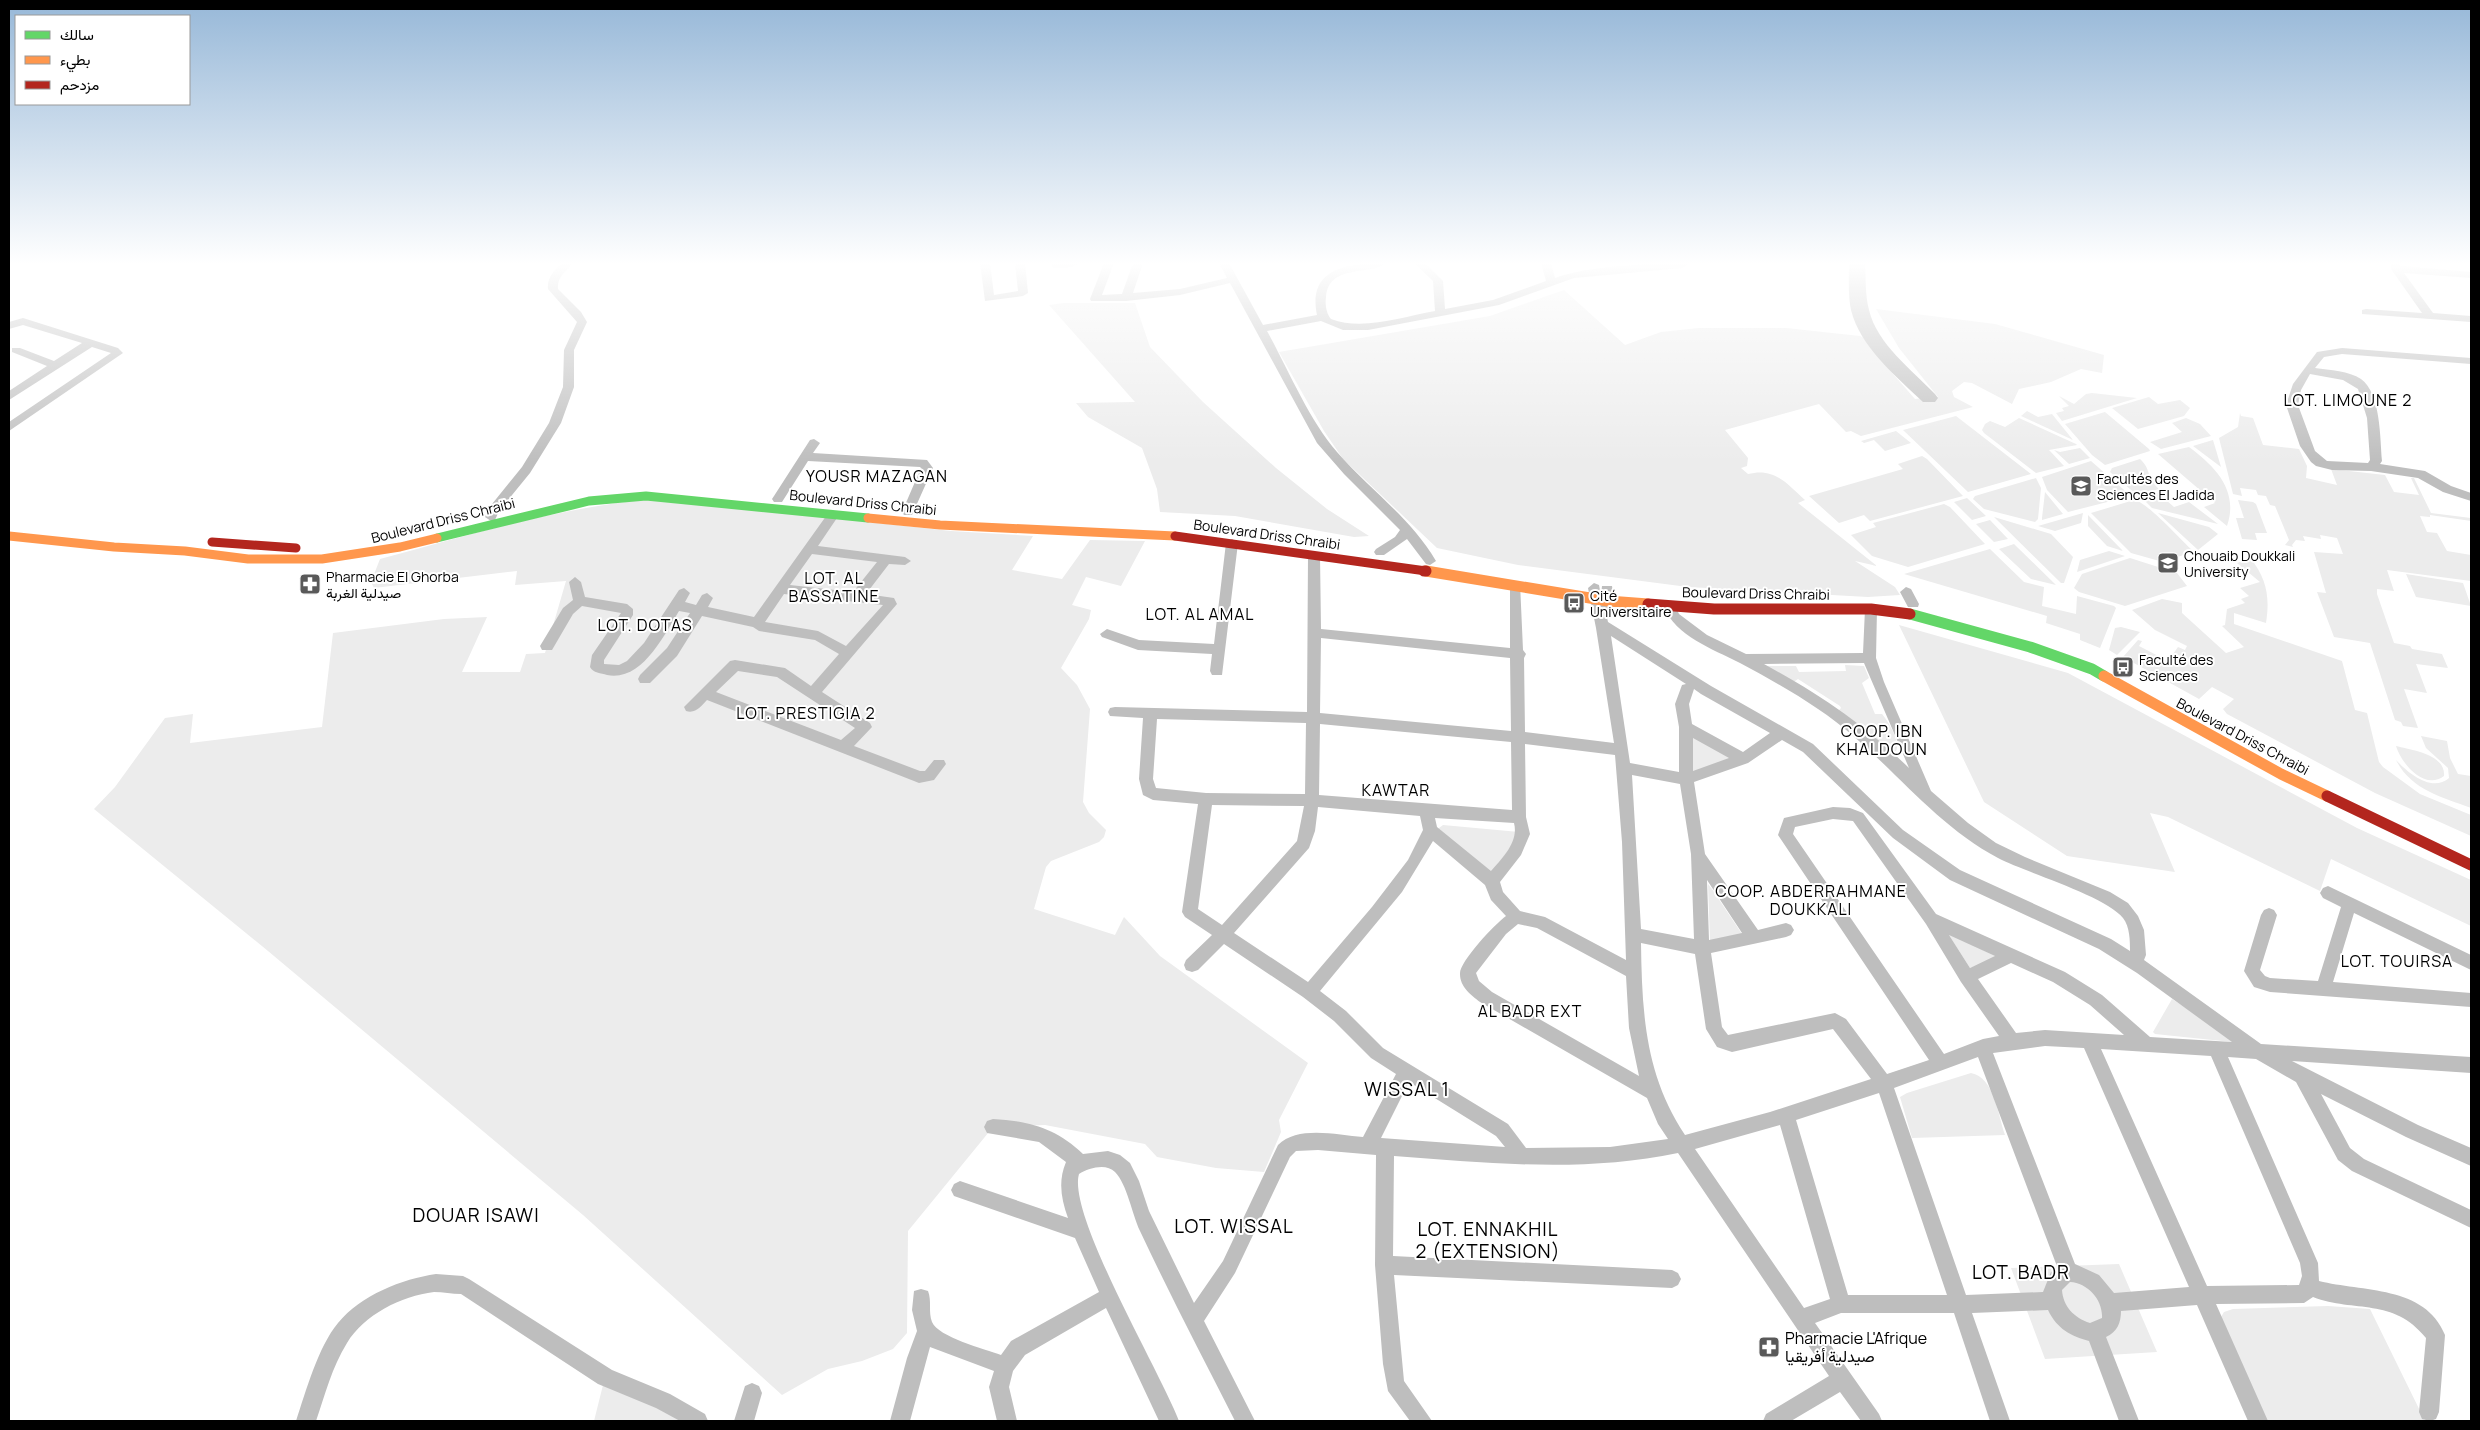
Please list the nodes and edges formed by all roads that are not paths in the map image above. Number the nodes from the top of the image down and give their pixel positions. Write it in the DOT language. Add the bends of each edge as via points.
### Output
graph roads {
  1 [pos="1259,329"];
  2 [pos="51,330"];
  3 [pos="581,330"];
  4 [pos="90,343"];
  5 [pos="111,349"];
  6 [pos="16,350"];
  7 [pos="2471,361"];
  8 [pos="56,366"];
  9 [pos="2308,370"];
  10 [pos="9,382"];
  11 [pos="23,387"];
  12 [pos="9,396"];
  13 [pos="9,419"];
  14 [pos="9,427"];
  15 [pos="814,443"];
  16 [pos="806,457"];
  17 [pos="2371,467"];
  18 [pos="2471,497"];
  19 [pos="778,499"];
  20 [pos="522,512"];
  21 [pos="908,512"];
  22 [pos="833,515"];
  23 [pos="491,517"];
  24 [pos="994,524"];
  25 [pos="39,527"];
  26 [pos="1408,529"];
  27 [pos="63,531"];
  28 [pos="1232,535"];
  29 [pos="9,536"];
  30 [pos="52,542"];
  31 [pos="809,549"];
  32 [pos="1376,552"];
  33 [pos="1314,556"];
  34 [pos="886,559"];
  35 [pos="905,561"];
  36 [pos="1430,561"];
  37 [pos="575,582"];
  38 [pos="1516,586"];
  39 [pos="781,589"];
  40 [pos="1906,592"];
  41 [pos="684,593"];
  42 [pos="857,597"];
  43 [pos="707,598"];
  44 [pos="580,601"];
  45 [pos="1601,602"];
  46 [pos="1913,604"];
  47 [pos="676,605"];
  48 [pos="1669,606"];
  49 [pos="1871,609"];
  50 [pos="698,610"];
  51 [pos="757,623"];
  52 [pos="1107,634"];
  53 [pos="1316,634"];
  54 [pos="547,646"];
  55 [pos="1219,649"];
  56 [pos="848,653"];
  57 [pos="1519,654"];
  58 [pos="1744,658"];
  59 [pos="1869,658"];
  60 [pos="1217,672"];
  61 [pos="645,679"];
  62 [pos="1687,689"];
  63 [pos="705,693"];
  64 [pos="812,694"];
  65 [pos="691,707"];
  66 [pos="1115,712"];
  67 [pos="1150,714"];
  68 [pos="1313,718"];
  69 [pos="1686,727"];
  70 [pos="1781,733"];
  71 [pos="1517,737"];
  72 [pos="2252,744"];
  73 [pos="843,747"];
  74 [pos="1622,750"];
  75 [pos="1908,752"];
  76 [pos="1887,756"];
  77 [pos="1743,759"];
  78 [pos="939,764"];
  79 [pos="1624,768"];
  80 [pos="2301,770"];
  81 [pos="1686,780"];
  82 [pos="1929,797"];
  83 [pos="1206,799"];
  84 [pos="1311,800"];
  85 [pos="1426,811"];
  86 [pos="1519,817"];
  87 [pos="1430,830"];
  88 [pos="2463,848"];
  89 [pos="1698,854"];
  90 [pos="2471,865"];
  91 [pos="1492,881"];
  92 [pos="2328,893"];
  93 [pos="2349,905"];
  94 [pos="2269,915"];
  95 [pos="1516,917"];
  96 [pos="1931,919"];
  97 [pos="1786,930"];
  98 [pos="1633,934"];
  99 [pos="1224,935"];
  100 [pos="1754,938"];
  101 [pos="1702,948"];
  102 [pos="2138,955"];
  103 [pos="2010,956"];
  104 [pos="2471,964"];
  105 [pos="1192,965"];
  106 [pos="1632,970"];
  107 [pos="1967,977"];
  108 [pos="2324,987"];
  109 [pos="1309,992"];
  110 [pos="2470,995"];
  111 [pos="2089,1040"];
  112 [pos="2012,1041"];
  113 [pos="2147,1044"];
  114 [pos="1983,1047"];
  115 [pos="2217,1050"];
  116 [pos="2259,1052"];
  117 [pos="1941,1064"];
  118 [pos="2471,1065"];
  119 [pos="1406,1072"];
  120 [pos="2302,1076"];
  121 [pos="1884,1083"];
  122 [pos="1651,1092"];
  123 [pos="1786,1115"];
  124 [pos="993,1127"];
  125 [pos="1682,1145"];
  126 [pos="1377,1146"];
  127 [pos="1521,1155"];
  128 [pos="2471,1157"];
  129 [pos="1080,1164"];
  130 [pos="960,1190"];
  131 [pos="2471,1220"];
  132 [pos="1080,1231"];
  133 [pos="1384,1265"];
  134 [pos="2069,1273"];
  135 [pos="1672,1279"];
  136 [pos="2309,1287"];
  137 [pos="2201,1295"];
  138 [pos="1110,1296"];
  139 [pos="920,1298"];
  140 [pos="2053,1301"];
  141 [pos="2110,1303"];
  142 [pos="1841,1304"];
  143 [pos="1961,1304"];
  144 [pos="1194,1319"];
  145 [pos="1800,1319"];
  146 [pos="926,1332"];
  147 [pos="2095,1332"];
  148 [pos="1005,1366"];
  149 [pos="1843,1379"];
  150 [pos="752,1393"];
  151 [pos="2429,1412"];
  152 [pos="306,1421"];
  153 [pos="698,1421"];
  154 [pos="744,1421"];
  155 [pos="900,1421"];
  156 [pos="1007,1421"];
  157 [pos="1169,1421"];
  158 [pos="1245,1421"];
  159 [pos="1422,1421"];
  160 [pos="1773,1421"];
  161 [pos="1872,1421"];
  162 [pos="2000,1421"];
  163 [pos="2129,1421"];
  164 [pos="2258,1421"];
  1 -- 26 [label="street" via="1326,447"];
  2 -- 4 [label="street"];
  3 -- 23 [label="street" via="569,351 570,383 565,401 527,470"];
  4 -- 5 [label="street"];
  4 -- 8 [label="street"];
  5 -- 13 [label="street"];
  5 -- 14 [label="street" via="118,353 114,357"];
  6 -- 8 [label="street"];
  7 -- 9 [label="street" via="2330,352 2321,354"];
  8 -- 11 [label="street"];
  9 -- 17 [label="street" via="2352,379 2363,386 2370,402 2376,461"];
  9 -- 17 [label="street" via="2294,390 2292,405 2310,455 2327,465"];
  10 -- 11 [label="street"];
  11 -- 12 [label="street"];
  15 -- 16 [label="street"];
  16 -- 19 [label="street"];
  16 -- 21 [label="street" via="923,462 926,468"];
  17 -- 18 [label="street" via="2421,474"];
  19 -- 20 [label="main road, Boulevard Driss Chraibi" via="678,487 616,488 557,498"];
  19 -- 21 [label="main road, Boulevard Driss Chraibi"];
  20 -- 22 [label="main road, Boulevard Driss Chraibi" via="646,496"];
  20 -- 23 [label="main road, Boulevard Driss Chraibi"];
  20 -- 30 [label="main road, Boulevard Driss Chraibi" via="400,547 322,559 248,559 185,551"];
  21 -- 24 [label="main road, Boulevard Driss Chraibi"];
  22 -- 24 [label="main road, Boulevard Driss Chraibi"];
  22 -- 31 [label="street"];
  23 -- 27 [label="main road, Boulevard Driss Chraibi" via="383,543 312,549"];
  24 -- 28 [label="main road, Boulevard Driss Chraibi" via="1153,534"];
  25 -- 27 [label="main road, Boulevard Driss Chraibi"];
  26 -- 32 [label="street" via="1399,540"];
  26 -- 36 [label="street"];
  27 -- 30 [label="main road"];
  28 -- 33 [label="main road, Boulevard Driss Chraibi"];
  28 -- 55 [label="street"];
  29 -- 30 [label="main road, Boulevard Driss Chraibi"];
  31 -- 34 [label="street"];
  31 -- 39 [label="street"];
  32 -- 36 [label="main road, Boulevard Driss Chraibi"];
  33 -- 38 [label="main road, Boulevard Driss Chraibi" via="1380,563"];
  33 -- 53 [label="street"];
  34 -- 35 [label="street"];
  34 -- 42 [label="street"];
  36 -- 45 [label="main road, Boulevard Driss Chraibi"];
  37 -- 44 [label="street"];
  38 -- 45 [label="main road, Boulevard Driss Chraibi"];
  38 -- 57 [label="street"];
  39 -- 42 [label="street"];
  39 -- 51 [label="street"];
  40 -- 46 [label="street"];
  41 -- 47 [label="street"];
  42 -- 56 [label="street" via="889,601 891,604"];
  43 -- 50 [label="street"];
  44 -- 47 [label="street" via="628,609 596,664 597,668 619,671 644,652"];
  44 -- 54 [label="street" via="568,611"];
  45 -- 46 [label="main road, Boulevard Driss Chraibi" via="1713,597"];
  45 -- 48 [label="main road, Boulevard Driss Chraibi"];
  45 -- 70 [label="street" via="1706,690"];
  45 -- 74 [label="street"];
  46 -- 72 [label="main road, Boulevard Driss Chraibi" via="2094,659"];
  47 -- 50 [label="street"];
  48 -- 49 [label="main road, Boulevard Driss Chraibi"];
  48 -- 58 [label="street" via="1674,617 1702,639"];
  49 -- 59 [label="street"];
  49 -- 90 [label="main road, Boulevard Driss Chraibi" via="1946,623 2092,669 2281,774"];
  50 -- 51 [label="street"];
  50 -- 61 [label="street" via="672,652"];
  51 -- 56 [label="street" via="759,626 818,636"];
  52 -- 55 [label="street" via="1138,645"];
  53 -- 57 [label="street"];
  53 -- 68 [label="street"];
  55 -- 60 [label="street"];
  56 -- 64 [label="street"];
  57 -- 71 [label="street"];
  58 -- 59 [label="street"];
  58 -- 76 [label="street" via="1818,702"];
  59 -- 75 [label="street"];
  62 -- 69 [label="street" via="1682,704"];
  63 -- 64 [label="street" via="735,665 780,672"];
  63 -- 65 [label="street"];
  63 -- 73 [label="street"];
  64 -- 73 [label="street" via="865,727"];
  66 -- 67 [label="street"];
  67 -- 68 [label="street"];
  67 -- 83 [label="street" via="1148,791 1165,796"];
  68 -- 71 [label="street"];
  68 -- 84 [label="street"];
  69 -- 77 [label="street"];
  69 -- 81 [label="street"];
  70 -- 77 [label="street"];
  70 -- 116 [label="street" via="1808,748 1898,834 1955,875 2105,944"];
  71 -- 74 [label="street"];
  71 -- 86 [label="street"];
  73 -- 78 [label="street" via="919,777 929,776"];
  74 -- 79 [label="street"];
  75 -- 76 [label="street"];
  75 -- 82 [label="street"];
  76 -- 82 [label="street"];
  77 -- 81 [label="street"];
  79 -- 81 [label="street"];
  79 -- 98 [label="street"];
  80 -- 88 [label="main road, Boulevard Driss Chraibi"];
  81 -- 89 [label="street"];
  82 -- 102 [label="street" via="1979,840 2118,904 2132,918 2138,932"];
  83 -- 84 [label="street"];
  83 -- 99 [label="street" via="1190,912"];
  84 -- 85 [label="street"];
  84 -- 99 [label="street" via="1304,844"];
  85 -- 86 [label="street"];
  85 -- 87 [label="street"];
  86 -- 91 [label="street" via="1524,831 1521,840"];
  87 -- 91 [label="street"];
  87 -- 109 [label="street" via="1420,854"];
  89 -- 100 [label="street"];
  89 -- 101 [label="street"];
  91 -- 95 [label="street" via="1496,895"];
  92 -- 93 [label="street"];
  93 -- 104 [label="street"];
  93 -- 108 [label="street"];
  94 -- 108 [label="street" via="2252,971 2255,976 2260,982 2270,985"];
  95 -- 106 [label="street" via="1540,922"];
  95 -- 122 [label="street" via="1501,929 1468,971 1469,981 1486,997"];
  96 -- 103 [label="street"];
  96 -- 107 [label="street"];
  96 -- 117 [label="street" via="1858,817 1839,812 1789,822 1785,835"];
  97 -- 100 [label="street"];
  98 -- 101 [label="street"];
  98 -- 106 [label="street"];
  99 -- 105 [label="street"];
  99 -- 109 [label="street"];
  100 -- 101 [label="street"];
  101 -- 121 [label="street" via="1714,1029 1723,1042 1747,1042 1835,1021"];
  103 -- 107 [label="street"];
  103 -- 113 [label="street" via="2058,977 2096,1000"];
  106 -- 122 [label="street" via="1641,1059"];
  107 -- 112 [label="street"];
  108 -- 110 [label="street"];
  109 -- 119 [label="street" via="1340,1016 1377,1053"];
  111 -- 112 [label="street" via="2045,1038"];
  111 -- 113 [label="street"];
  111 -- 137 [label="street"];
  112 -- 114 [label="street"];
  113 -- 115 [label="street"];
  114 -- 117 [label="street"];
  114 -- 134 [label="street"];
  115 -- 116 [label="street"];
  115 -- 136 [label="street" via="2309,1263 2313,1278"];
  116 -- 118 [label="street"];
  116 -- 120 [label="street"];
  117 -- 121 [label="street"];
  119 -- 126 [label="street"];
  119 -- 127 [label="street" via="1502,1130"];
  120 -- 128 [label="street"];
  120 -- 131 [label="street" via="2344,1154 2358,1165"];
  121 -- 123 [label="street"];
  121 -- 143 [label="street"];
  122 -- 125 [label="street"];
  123 -- 125 [label="street"];
  123 -- 142 [label="street"];
  124 -- 129 [label="street" via="1026,1128 1059,1142"];
  125 -- 127 [label="street" via="1588,1157"];
  125 -- 145 [label="street"];
  126 -- 127 [label="street"];
  126 -- 133 [label="street"];
  126 -- 144 [label="street" via="1307,1141 1292,1143 1274,1171 1229,1267"];
  129 -- 132 [label="street" via="1072,1168 1069,1178"];
  129 -- 144 [label="street" via="1109,1159 1125,1171 1142,1215"];
  130 -- 132 [label="street"];
  132 -- 138 [label="street"];
  133 -- 135 [label="street"];
  133 -- 159 [label="street" via="1395,1384"];
  134 -- 140 [label="street" via="2061,1274 2052,1285"];
  134 -- 141 [label="street" via="2088,1277"];
  136 -- 137 [label="street" via="2304,1294"];
  136 -- 151 [label="street" via="2346,1297 2382,1300 2420,1317 2428,1324 2436,1335"];
  137 -- 141 [label="street"];
  137 -- 164 [label="street"];
  138 -- 148 [label="street" via="1018,1348"];
  138 -- 157 [label="street"];
  139 -- 146 [label="street" via="920,1317"];
  140 -- 143 [label="street"];
  140 -- 147 [label="street" via="2070,1324"];
  141 -- 147 [label="street" via="2112,1311 2108,1326"];
  142 -- 143 [label="street"];
  142 -- 145 [label="street"];
  143 -- 162 [label="street"];
  144 -- 158 [label="street"];
  145 -- 149 [label="street"];
  146 -- 148 [label="street" via="933,1339"];
  146 -- 155 [label="street"];
  147 -- 163 [label="street"];
  148 -- 156 [label="street" via="999,1387"];
  149 -- 160 [label="street"];
  149 -- 161 [label="street"];
  150 -- 154 [label="street"];
  152 -- 153 [label="street" via="344,1330 365,1309 402,1292 436,1283 463,1285 605,1378 663,1402"];
}
